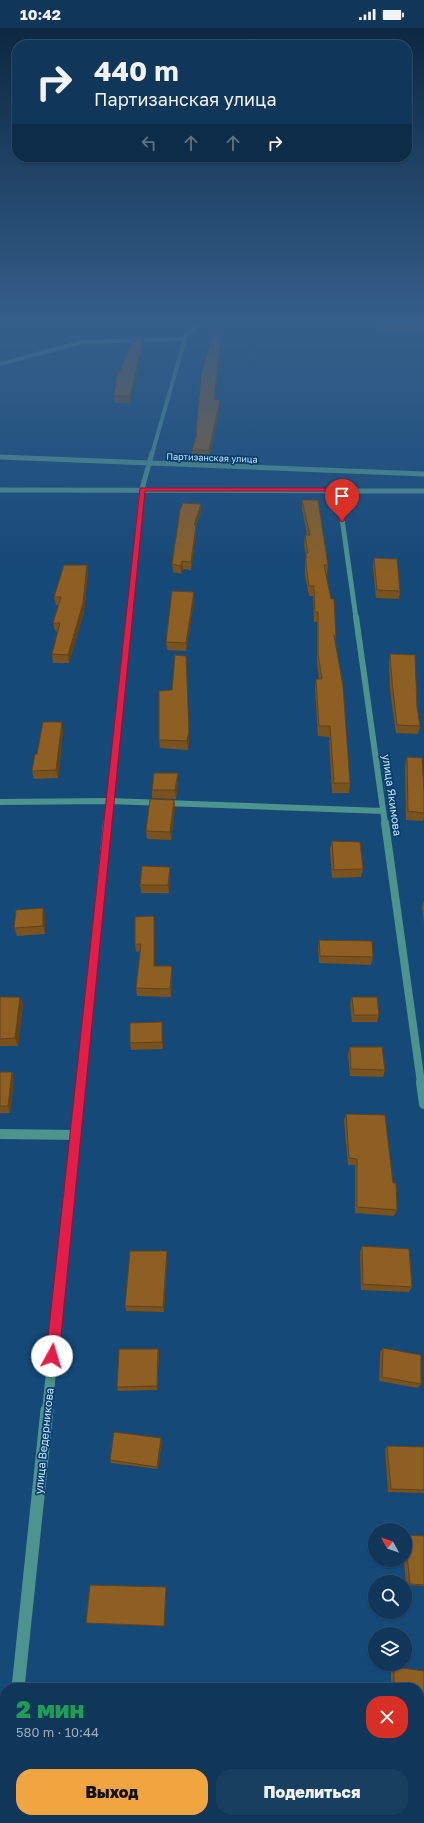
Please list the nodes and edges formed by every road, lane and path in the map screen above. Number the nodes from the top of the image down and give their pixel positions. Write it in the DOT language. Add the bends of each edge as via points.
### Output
graph roads {
  1 [pos="165,408"];
  2 [pos="0,457"];
  3 [pos="149,464"];
  4 [pos="424,474"];
  5 [pos="142,489"];
  6 [pos="0,490"];
  7 [pos="338,490"];
  8 [pos="424,491"];
  9 [pos="109,801"];
  10 [pos="0,802"];
  11 [pos="383,811"];
  12 [pos="424,1104"];
  13 [pos="0,1134"];
  14 [pos="75,1135"];
  15 [pos="19,1683"];
  1 -- 3 [label="street, улица Ведерникова"];
  2 -- 3 [label="street, Партизанская улица"];
  3 -- 4 [label="street, Партизанская улица"];
  3 -- 5 [label="street, улица Ведерникова"];
  5 -- 6 [label="street"];
  5 -- 7 [label="street"];
  5 -- 9 [label="street, улица Ведерникова"];
  7 -- 8 [label="street"];
  7 -- 11 [label="street, улица Якимова"];
  9 -- 10 [label="street"];
  9 -- 11 [label="street"];
  9 -- 14 [label="street, улица Ведерникова"];
  11 -- 12 [label="street, улица Якимова"];
  13 -- 14 [label="street"];
  14 -- 15 [label="street, улица Ведерникова"];
}
